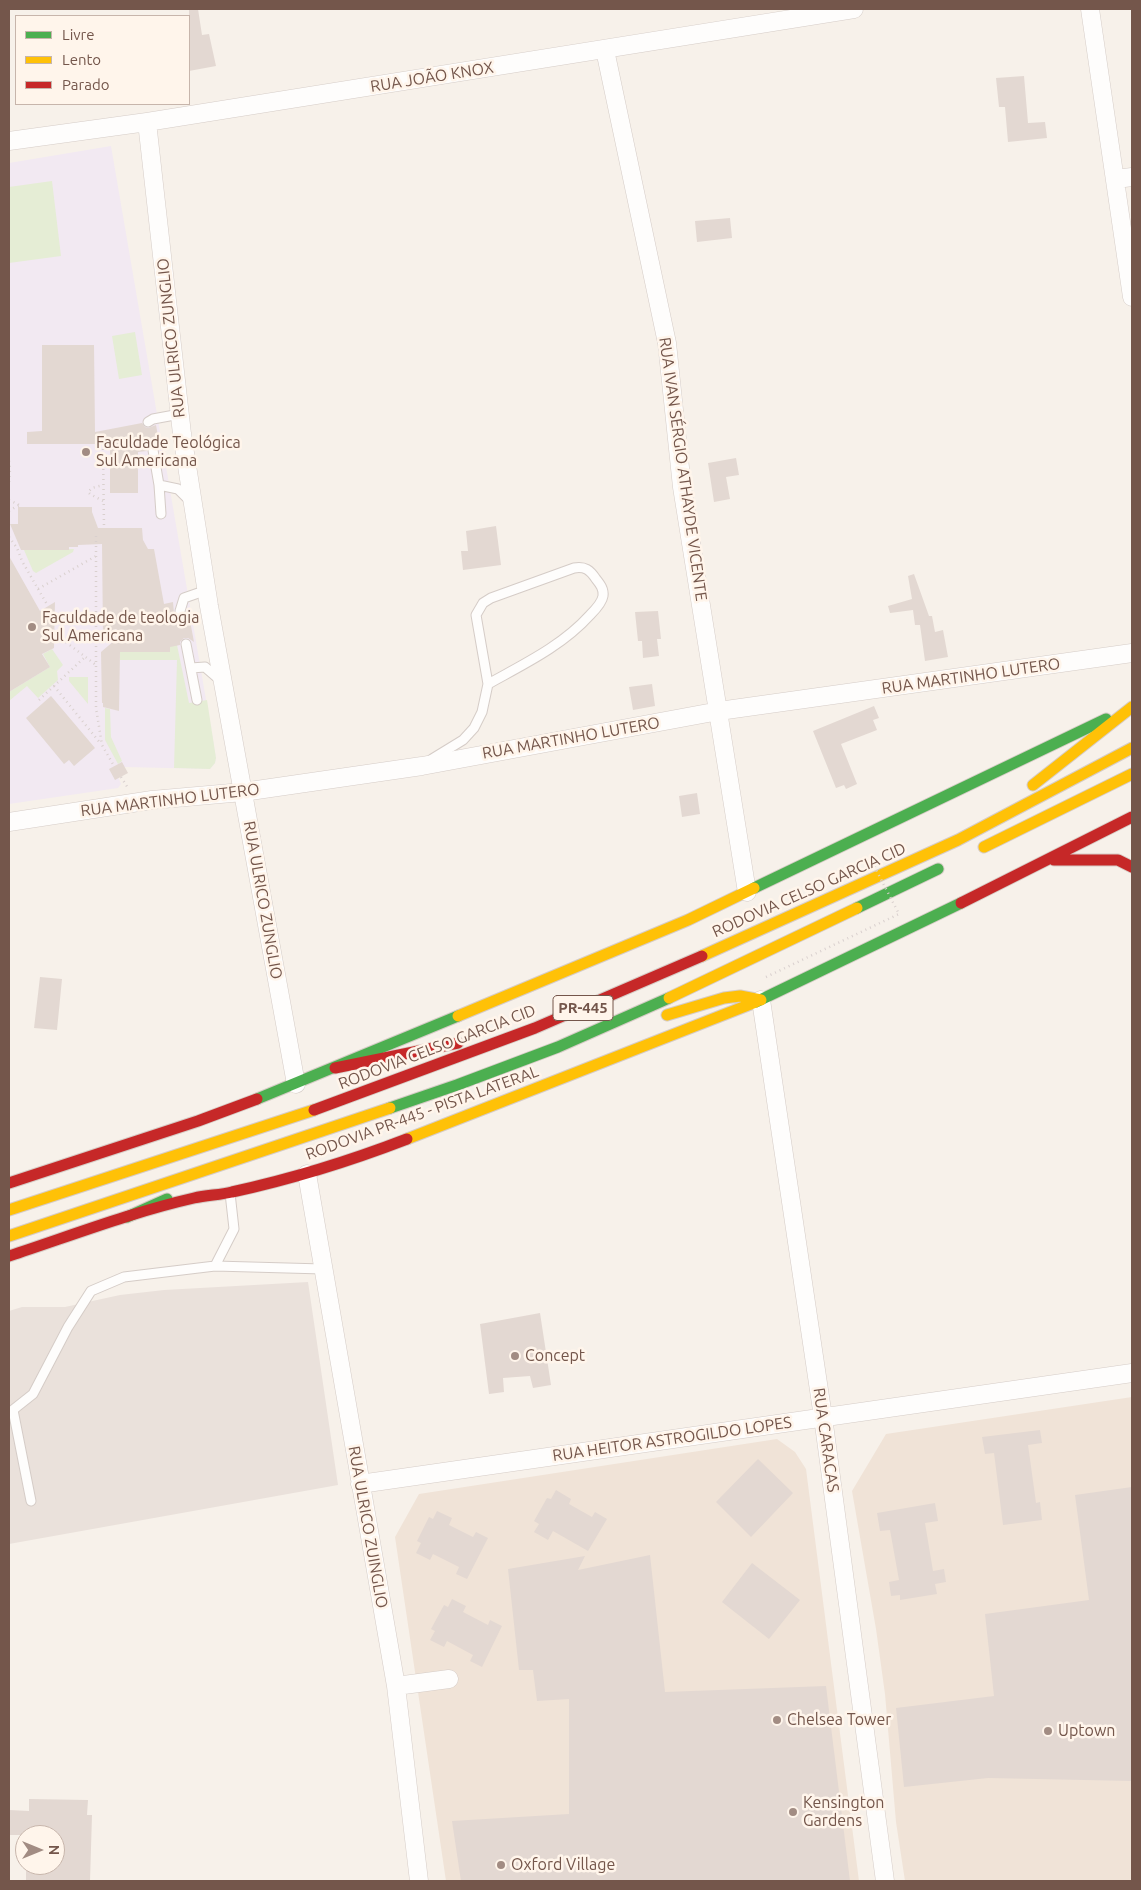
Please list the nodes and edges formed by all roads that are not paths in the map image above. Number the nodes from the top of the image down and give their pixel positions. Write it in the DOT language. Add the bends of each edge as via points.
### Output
graph roads {
  1 [pos="854,9"];
  2 [pos="1090,9"];
  3 [pos="605,50"];
  4 [pos="147,122"];
  5 [pos="9,141"];
  6 [pos="1124,178"];
  7 [pos="1132,297"];
  8 [pos="180,414"];
  9 [pos="148,422"];
  10 [pos="153,450"];
  11 [pos="159,485"];
  12 [pos="193,504"];
  13 [pos="161,514"];
  14 [pos="207,590"];
  15 [pos="180,612"];
  16 [pos="186,644"];
  17 [pos="1132,653"];
  18 [pos="191,668"];
  19 [pos="223,683"];
  20 [pos="488,684"];
  21 [pos="197,700"];
  22 [pos="1132,706"];
  23 [pos="719,711"];
  24 [pos="1132,748"];
  25 [pos="422,766"];
  26 [pos="1132,774"];
  27 [pos="243,792"];
  28 [pos="1132,817"];
  29 [pos="9,822"];
  30 [pos="958,840"];
  31 [pos="973,852"];
  32 [pos="1050,860"];
  33 [pos="947,865"];
  34 [pos="1132,867"];
  35 [pos="747,892"];
  36 [pos="761,1000"];
  37 [pos="535,1028"];
  38 [pos="558,1047"];
  39 [pos="335,1068"];
  40 [pos="296,1084"];
  41 [pos="300,1138"];
  42 [pos="307,1174"];
  43 [pos="9,1183"];
  44 [pos="230,1193"];
  45 [pos="9,1210"];
  46 [pos="127,1217"];
  47 [pos="9,1236"];
  48 [pos="9,1256"];
  49 [pos="215,1266"];
  50 [pos="324,1269"];
  51 [pos="1132,1374"];
  52 [pos="11,1412"];
  53 [pos="823,1417"];
  54 [pos="360,1484"];
  55 [pos="31,1501"];
  56 [pos="450,1679"];
  57 [pos="396,1686"];
  58 [pos="419,1881"];
  59 [pos="885,1881"];
  1 -- 3 [label="street, RUA JOÃO KNOX"];
  2 -- 6 [label="street"];
  3 -- 4 [label="street, RUA JOÃO KNOX"];
  3 -- 23 [label="street, RUA IVAN SÉRGIO ATHAYDE VICENTE" via="667,343 682,487"];
  4 -- 5 [label="street, RUA JOÃO KNOX"];
  4 -- 8 [label="street, RUA ULRICO ZUNGLIO"];
  6 -- 7 [label="street"];
  8 -- 9 [label="lane"];
  8 -- 12 [label="street, RUA ULRICO ZUNGLIO"];
  10 -- 11 [label="lane"];
  11 -- 12 [label="lane" via="178,489"];
  11 -- 13 [label="lane"];
  12 -- 14 [label="street, RUA ULRICO ZUNGLIO"];
  14 -- 15 [label="lane" via="184,598"];
  14 -- 19 [label="street, RUA ULRICO ZUNGLIO"];
  16 -- 18 [label="lane"];
  17 -- 23 [label="street, RUA MARTINHO LUTERO"];
  18 -- 19 [label="lane" via="205,667"];
  18 -- 21 [label="lane"];
  19 -- 27 [label="street, RUA ULRICO ZUNGLIO"];
  20 -- 20 [label="lane" via="560,643 598,607 603,597 602,587 590,571 583,567 574,568 483,603 476,615"];
  20 -- 25 [label="lane" via="482,712 474,728 463,740"];
  22 -- 30 [label="main road" via="1064,762"];
  22 -- 35 [label="main road, RODOVIA CELSO GARCIA CID / PR-445"];
  23 -- 25 [label="street, RUA MARTINHO LUTERO"];
  23 -- 35 [label="street, RUA IVAN SÉRGIO ATHAYDE VICENTE"];
  24 -- 30 [label="main road, RODOVIA CELSO GARCIA CID / PR-445"];
  25 -- 27 [label="street, RUA MARTINHO LUTERO"];
  26 -- 31 [label="main road"];
  27 -- 29 [label="street, RUA MARTINHO LUTERO" via="152,800"];
  27 -- 40 [label="street, RUA ULRICO ZUNGLIO"];
  28 -- 32 [label="main road"];
  30 -- 37 [label="main road, RODOVIA CELSO GARCIA CID / PR-445" via="648,981"];
  32 -- 34 [label="main road" via="1118,860"];
  32 -- 36 [label="main road"];
  33 -- 38 [label="main road, PR-445" via="675,996"];
  35 -- 39 [label="main road, RODOVIA CELSO GARCIA CID / PR-445" via="688,920"];
  36 -- 38 [label="main road" via="740,996 724,998"];
  36 -- 42 [label="main road, RODOVIA PR-445 - PISTA LATERAL" via="365,1155"];
  36 -- 53 [label="street, RUA CARACAS"];
  37 -- 39 [label="main road"];
  37 -- 45 [label="main road, RODOVIA CELSO GARCIA CID / PR-445" via="307,1113"];
  38 -- 41 [label="main road, PR-445" via="458,1085"];
  39 -- 40 [label="main road"];
  40 -- 43 [label="main road" via="198,1121"];
  41 -- 46 [label="main road"];
  41 -- 47 [label="main road, PR-445"];
  42 -- 44 [label="main road, RODOVIA PR-445 - PISTA LATERAL"];
  42 -- 50 [label="street, RUA ULRICO ZUINGLIO"];
  44 -- 46 [label="main road, RODOVIA PR-445 - PISTA LATERAL" via="195,1198"];
  44 -- 49 [label="lane" via="234,1229"];
  46 -- 48 [label="main road"];
  49 -- 50 [label="lane"];
  49 -- 52 [label="lane" via="124,1277 91,1292 68,1327 33,1394"];
  50 -- 54 [label="street, RUA ULRICO ZUINGLIO"];
  51 -- 53 [label="street, RUA HEITOR ASTROGILDO LOPES"];
  52 -- 55 [label="lane"];
  53 -- 54 [label="street, RUA HEITOR ASTROGILDO LOPES"];
  53 -- 59 [label="street, RUA CARACAS"];
  54 -- 57 [label="street, RUA ULRICO ZUINGLIO"];
  56 -- 57 [label="street"];
  57 -- 58 [label="street, RUA ULRICO ZUINGLIO"];
}
